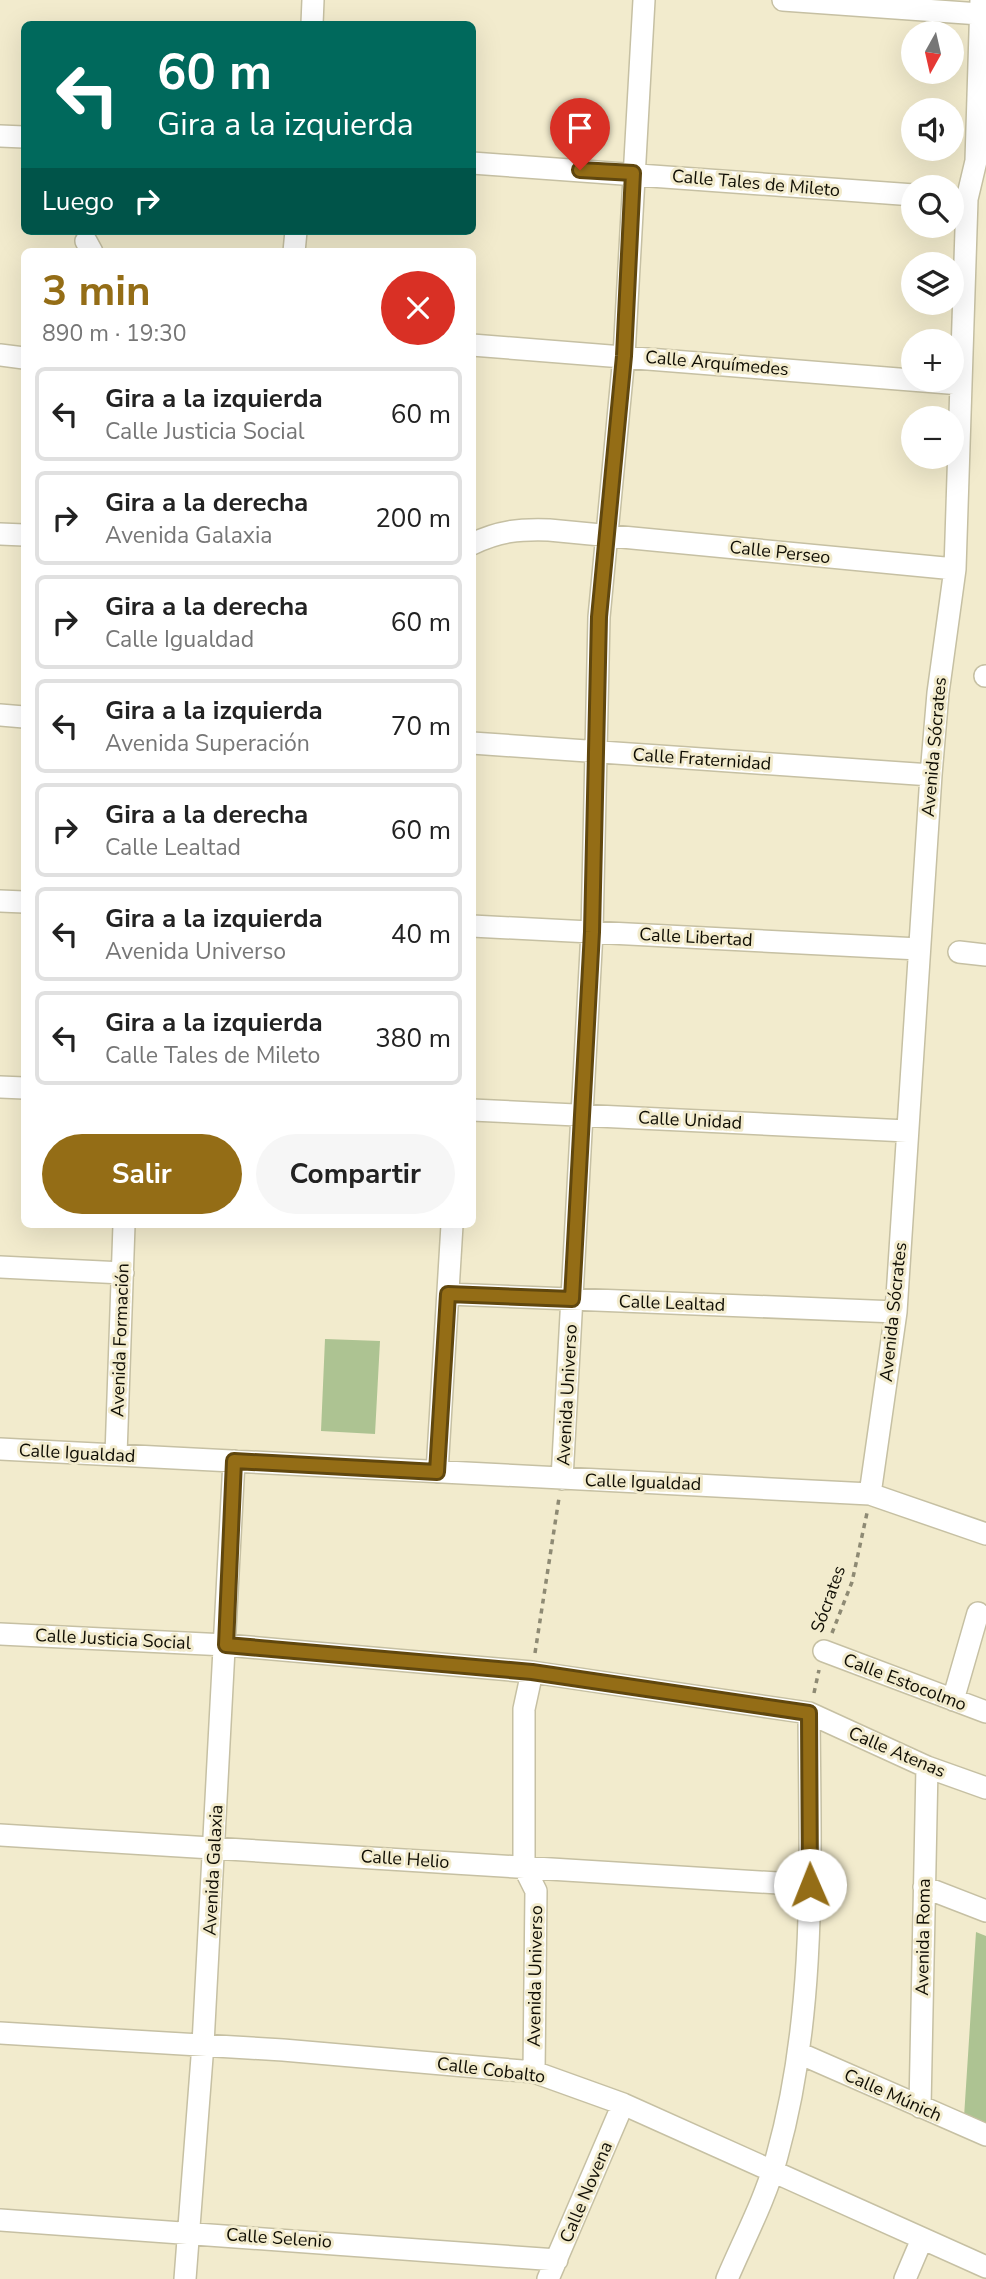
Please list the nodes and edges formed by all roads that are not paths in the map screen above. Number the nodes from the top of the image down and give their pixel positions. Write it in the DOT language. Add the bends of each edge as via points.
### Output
graph roads {
  1 [pos="313,0"];
  2 [pos="644,0"];
  3 [pos="783,0"];
  4 [pos="980,7"];
  5 [pos="312,21"];
  6 [pos="0,136"];
  7 [pos="21,137"];
  8 [pos="476,163"];
  9 [pos="633,173"];
  10 [pos="964,190"];
  11 [pos="901,194"];
  12 [pos="960,238"];
  13 [pos="961,329"];
  14 [pos="476,345"];
  15 [pos="0,355"];
  16 [pos="624,356"];
  17 [pos="21,358"];
  18 [pos="901,379"];
  19 [pos="961,392"];
  20 [pos="0,534"];
  21 [pos="605,534"];
  22 [pos="21,535"];
  23 [pos="476,542"];
  24 [pos="955,569"];
  25 [pos="0,715"];
  26 [pos="21,716"];
  27 [pos="476,743"];
  28 [pos="597,751"];
  29 [pos="931,775"];
  30 [pos="0,901"];
  31 [pos="21,902"];
  32 [pos="476,926"];
  33 [pos="592,932"];
  34 [pos="919,949"];
  35 [pos="959,953"];
  36 [pos="986,955"];
  37 [pos="0,1087"];
  38 [pos="21,1088"];
  39 [pos="476,1110"];
  40 [pos="583,1115"];
  41 [pos="907,1131"];
  42 [pos="124,1228"];
  43 [pos="452,1228"];
  44 [pos="0,1267"];
  45 [pos="123,1273"];
  46 [pos="448,1294"];
  47 [pos="572,1299"];
  48 [pos="896,1312"];
  49 [pos="0,1449"];
  50 [pos="116,1455"];
  51 [pos="234,1461"];
  52 [pos="437,1472"];
  53 [pos="562,1479"];
  54 [pos="870,1494"];
  55 [pos="986,1534"];
  56 [pos="978,1613"];
  57 [pos="0,1634"];
  58 [pos="226,1645"];
  59 [pos="824,1651"];
  60 [pos="532,1672"];
  61 [pos="953,1700"];
  62 [pos="986,1712"];
  63 [pos="809,1713"];
  64 [pos="927,1767"];
  65 [pos="986,1788"];
  66 [pos="0,1835"];
  67 [pos="214,1847"];
  68 [pos="523,1867"];
  69 [pos="810,1885"];
  70 [pos="924,1887"];
  71 [pos="986,1911"];
  72 [pos="0,2033"];
  73 [pos="204,2044"];
  74 [pos="800,2054"];
  75 [pos="534,2072"];
  76 [pos="623,2104"];
  77 [pos="920,2108"];
  78 [pos="986,2135"];
  79 [pos="772,2173"];
  80 [pos="0,2220"];
  81 [pos="190,2231"];
  82 [pos="922,2239"];
  83 [pos="986,2267"];
  84 [pos="552,2269"];
  85 [pos="185,2279"];
  86 [pos="727,2279"];
  87 [pos="905,2279"];
  1 -- 5 [label="street"];
  2 -- 9 [label="street, Avenida Universo"];
  3 -- 4 [label="street"];
  4 -- 10 [label="street, Avenida Sócrates" via="976,161"];
  6 -- 7 [label="street"];
  8 -- 9 [label="street, Calle Tales de Mileto"];
  9 -- 11 [label="street, Calle Tales de Mileto"];
  9 -- 16 [label="street, Avenida Universo"];
  12 -- 13 [label="street, Avenida Sócrates"];
  14 -- 16 [label="street, Calle Arquímedes"];
  15 -- 17 [label="street"];
  16 -- 18 [label="street, Calle Arquímedes"];
  16 -- 21 [label="street, Avenida Universo"];
  19 -- 24 [label="street, Avenida Sócrates"];
  20 -- 22 [label="street"];
  21 -- 23 [label="street, Calle Perseo" via="514,529"];
  21 -- 24 [label="street, Calle Perseo"];
  21 -- 28 [label="street, Avenida Universo"];
  24 -- 29 [label="street, Avenida Sócrates"];
  25 -- 26 [label="street"];
  27 -- 28 [label="street, Calle Fraternidad"];
  28 -- 29 [label="street, Calle Fraternidad"];
  28 -- 33 [label="street, Avenida Universo"];
  29 -- 34 [label="street, Avenida Sócrates"];
  30 -- 31 [label="street"];
  32 -- 33 [label="street, Calle Libertad"];
  33 -- 34 [label="street, Calle Libertad"];
  33 -- 40 [label="street, Avenida Universo"];
  34 -- 41 [label="street, Avenida Sócrates"];
  35 -- 36 [label="street"];
  37 -- 38 [label="street"];
  39 -- 40 [label="street, Calle Unidad"];
  40 -- 41 [label="street, Calle Unidad"];
  40 -- 47 [label="street, Avenida Universo"];
  41 -- 48 [label="street, Avenida Sócrates"];
  42 -- 45 [label="street, Avenida Formación"];
  43 -- 46 [label="street"];
  44 -- 45 [label="street"];
  45 -- 50 [label="street, Avenida Formación"];
  46 -- 47 [label="street, Calle Lealtad"];
  46 -- 52 [label="street"];
  47 -- 48 [label="street, Calle Lealtad"];
  47 -- 53 [label="street, Avenida Universo"];
  48 -- 54 [label="street, Avenida Sócrates"];
  49 -- 50 [label="street, Calle Igualdad"];
  50 -- 51 [label="street, Calle Igualdad"];
  51 -- 52 [label="street, Calle Igualdad"];
  51 -- 58 [label="street, Avenida Galaxia"];
  52 -- 53 [label="street, Calle Igualdad"];
  53 -- 54 [label="street, Calle Igualdad"];
  54 -- 55 [label="street, Calle Igualdad"];
  56 -- 61 [label="street"];
  57 -- 58 [label="street, Calle Justicia Social"];
  58 -- 60 [label="street, Calle Justicia Social"];
  58 -- 67 [label="street, Avenida Galaxia"];
  59 -- 61 [label="street, Calle Estocolmo"];
  60 -- 63 [label="street, Calle Justicia Social"];
  60 -- 68 [label="street, Avenida Universo" via="524,1709"];
  61 -- 62 [label="street, Calle Estocolmo"];
  63 -- 64 [label="street, Calle Atenas"];
  63 -- 69 [label="street"];
  64 -- 65 [label="street, Calle Atenas"];
  64 -- 70 [label="street, Avenida Roma"];
  66 -- 67 [label="street, Calle Helio"];
  67 -- 68 [label="street, Calle Helio"];
  67 -- 73 [label="street, Avenida Galaxia"];
  68 -- 69 [label="street, Calle Helio"];
  68 -- 75 [label="street, Avenida Universo" via="536,1891"];
  69 -- 74 [label="street"];
  70 -- 71 [label="street"];
  70 -- 77 [label="street, Avenida Roma"];
  72 -- 73 [label="street, Calle Cobalto"];
  73 -- 75 [label="street, Calle Cobalto"];
  73 -- 81 [label="street, Avenida Galaxia"];
  74 -- 77 [label="street, Calle Múnich"];
  74 -- 79 [label="street"];
  75 -- 76 [label="street, Calle Cobalto"];
  76 -- 79 [label="street, Calle Cobalto"];
  76 -- 84 [label="street, Calle Novena"];
  77 -- 78 [label="street, Calle Múnich"];
  79 -- 82 [label="street, Calle Cobalto"];
  79 -- 86 [label="street"];
  80 -- 81 [label="street, Calle Selenio"];
  81 -- 84 [label="street, Calle Selenio"];
  81 -- 85 [label="street, Avenida Galaxia"];
  82 -- 83 [label="street, Calle Cobalto"];
  82 -- 87 [label="street"];
}
